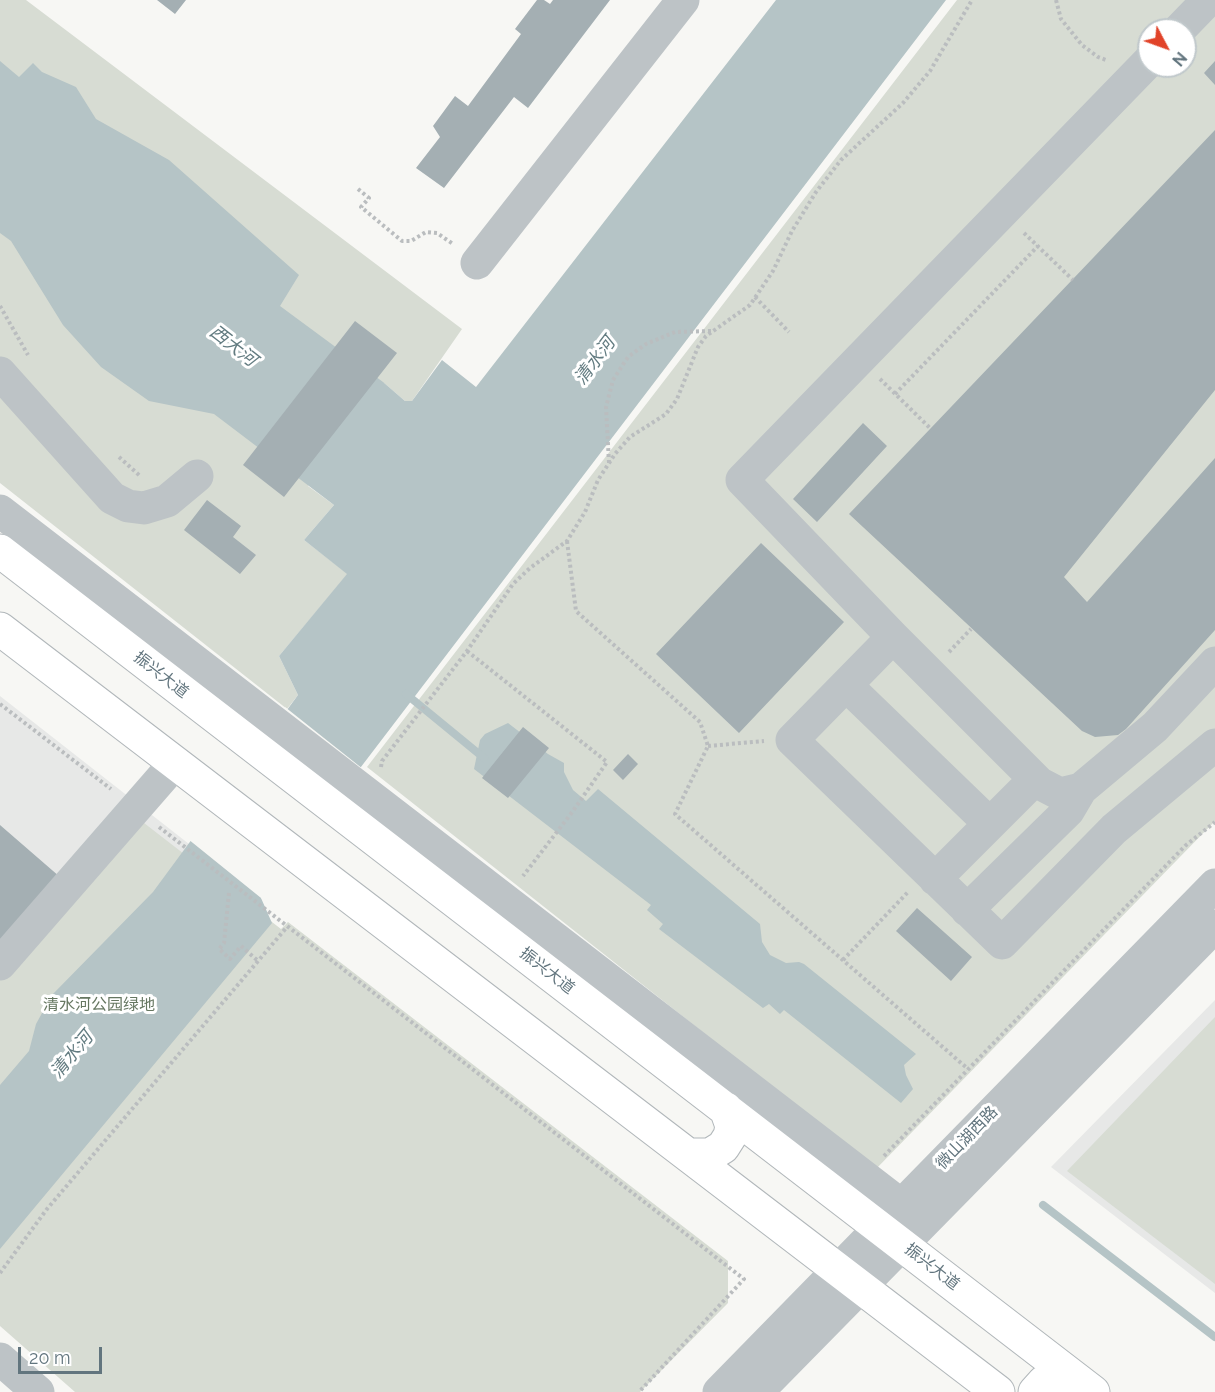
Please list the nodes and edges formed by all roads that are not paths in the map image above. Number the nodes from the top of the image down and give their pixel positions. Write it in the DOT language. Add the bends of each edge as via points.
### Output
graph roads {
  1 [pos="683,0"];
  2 [pos="1208,0"];
  3 [pos="1191,18"];
  4 [pos="1137,73"];
  5 [pos="477,263"];
  6 [pos="0,372"];
  7 [pos="197,476"];
  8 [pos="0,511"];
  9 [pos="0,551"];
  10 [pos="0,629"];
  11 [pos="893,637"];
  12 [pos="1215,663"];
  13 [pos="846,685"];
  14 [pos="1215,745"];
  15 [pos="175,763"];
  16 [pos="1035,779"];
  17 [pos="1081,789"];
  18 [pos="990,824"];
  19 [pos="931,876"];
  20 [pos="1215,885"];
  21 [pos="967,910"];
  22 [pos="1215,927"];
  23 [pos="0,964"];
  24 [pos="726,1109"];
  25 [pos="688,1155"];
  26 [pos="895,1226"];
  27 [pos="850,1278"];
  28 [pos="0,1359"];
  29 [pos="1083,1384"];
  30 [pos="38,1392"];
  31 [pos="719,1392"];
  32 [pos="757,1392"];
  33 [pos="998,1392"];
  34 [pos="1035,1392"];
  1 -- 5 [label="street"];
  2 -- 3 [label="street"];
  4 -- 11 [label="street" via="742,480"];
  6 -- 7 [label="street" via="112,498 144,508 167,501"];
  8 -- 26 [label="street" via="864,1177"];
  9 -- 24 [label="main road, 振兴大道"];
  10 -- 15 [label="main road"];
  11 -- 13 [label="street"];
  11 -- 16 [label="street"];
  12 -- 17 [label="street" via="1155,727"];
  13 -- 18 [label="street"];
  13 -- 19 [label="street" via="792,740"];
  14 -- 21 [label="street" via="1114,829 1002,943"];
  15 -- 23 [label="street"];
  15 -- 25 [label="main road"];
  16 -- 17 [label="street" via="1060,794"];
  16 -- 18 [label="street"];
  17 -- 21 [label="street" via="1068,811"];
  18 -- 19 [label="street"];
  19 -- 21 [label="street"];
  20 -- 26 [label="street, 微山湖西路"];
  22 -- 26 [label="street, 微山湖西路"];
  24 -- 25 [label="main road" via="732,1126 723,1147 710,1155"];
  24 -- 26 [label="main road, 振兴大道"];
  25 -- 27 [label="main road"];
  26 -- 27 [label="street, 微山湖西路"];
  26 -- 29 [label="main road, 振兴大道"];
  27 -- 31 [label="street, 微山湖西路"];
  27 -- 32 [label="street, 微山湖西路"];
  27 -- 33 [label="main road"];
  28 -- 30 [label="street"];
  29 -- 34 [label="main road" via="1055,1377"];
}
